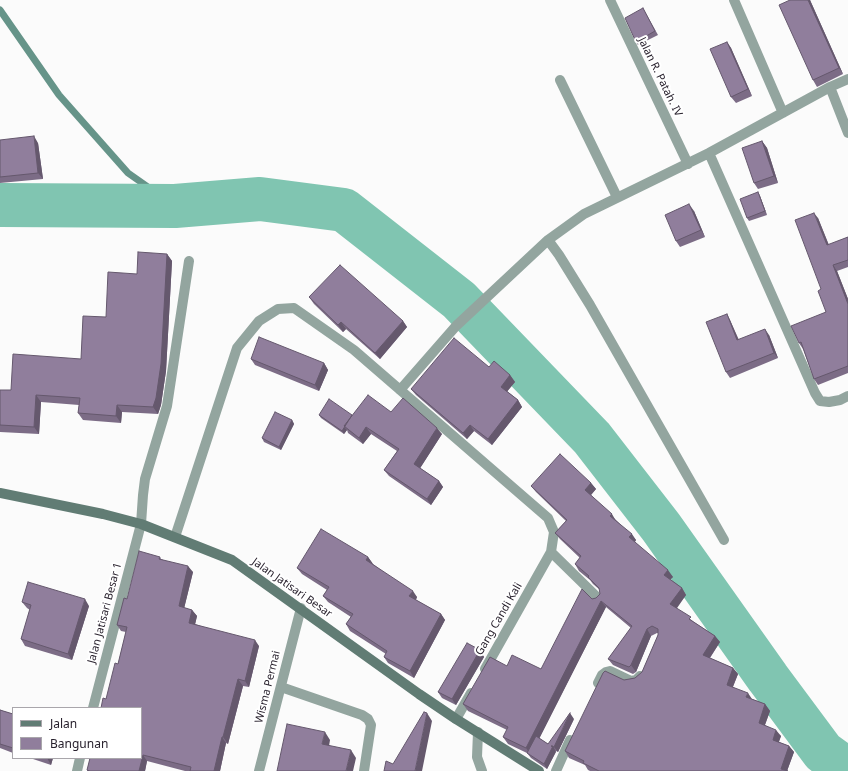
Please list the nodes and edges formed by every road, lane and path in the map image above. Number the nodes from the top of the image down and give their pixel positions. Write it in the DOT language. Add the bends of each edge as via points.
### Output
graph roads {
  1 [pos="610,0"];
  2 [pos="734,0"];
  3 [pos="848,79"];
  4 [pos="560,80"];
  5 [pos="830,87"];
  6 [pos="782,113"];
  7 [pos="848,133"];
  8 [pos="709,153"];
  9 [pos="688,164"];
  10 [pos="617,197"];
  11 [pos="548,240"];
  12 [pos="189,261"];
  13 [pos="400,390"];
  14 [pos="848,396"];
  15 [pos="0,493"];
  16 [pos="141,524"];
  17 [pos="175,537"];
  18 [pos="724,540"];
  19 [pos="551,552"];
  20 [pos="599,599"];
  21 [pos="300,608"];
  22 [pos="644,668"];
  23 [pos="281,687"];
  24 [pos="595,689"];
  25 [pos="93,707"];
  26 [pos="456,719"];
  27 [pos="575,730"];
  28 [pos="478,732"];
  29 [pos="80,759"];
  30 [pos="77,771"];
  31 [pos="259,771"];
  32 [pos="364,771"];
  33 [pos="482,771"];
  34 [pos="540,771"];
  35 [pos="556,771"];
  1 -- 9 [label="street, Jalan R. Patah. IV"];
  2 -- 6 [label="street"];
  3 -- 5 [label="street"];
  4 -- 10 [label="street"];
  5 -- 6 [label="street"];
  5 -- 7 [label="street"];
  6 -- 8 [label="street"];
  8 -- 9 [label="street"];
  8 -- 14 [label="street" via="815,393 820,401 829,402"];
  9 -- 10 [label="street"];
  10 -- 11 [label="street" via="584,214"];
  11 -- 13 [label="street" via="456,326"];
  11 -- 18 [label="street" via="590,305"];
  12 -- 16 [label="street, Jalan Jatisari Besar 1" via="167,406 145,479"];
  13 -- 17 [label="street" via="354,350 294,308 278,309 259,320 237,348"];
  13 -- 19 [label="street" via="548,518 554,532"];
  15 -- 16 [label="street, Jalan Jatisari Besar"];
  16 -- 17 [label="street, Jalan Jatisari Besar"];
  16 -- 25 [label="street, Jalan Jatisari Besar 1"];
  17 -- 21 [label="street, Jalan Jatisari Besar" via="232,560"];
  19 -- 20 [label="street"];
  19 -- 26 [label="street, Gang Candi Kali"];
  21 -- 23 [label="street, Wisma Permai"];
  21 -- 26 [label="street, Jalan Jatisari Besar"];
  22 -- 24 [label="street" via="641,676 631,681 610,671 606,672"];
  23 -- 31 [label="street, Wisma Permai"];
  23 -- 32 [label="street" via="368,719 371,725"];
  26 -- 28 [label="street, Jalan Jatisari Besar"];
  27 -- 35 [label="street"];
  28 -- 33 [label="street" via="477,757"];
  28 -- 34 [label="street, Jalan Jatisari Besar"];
  29 -- 30 [label="street"];
}
